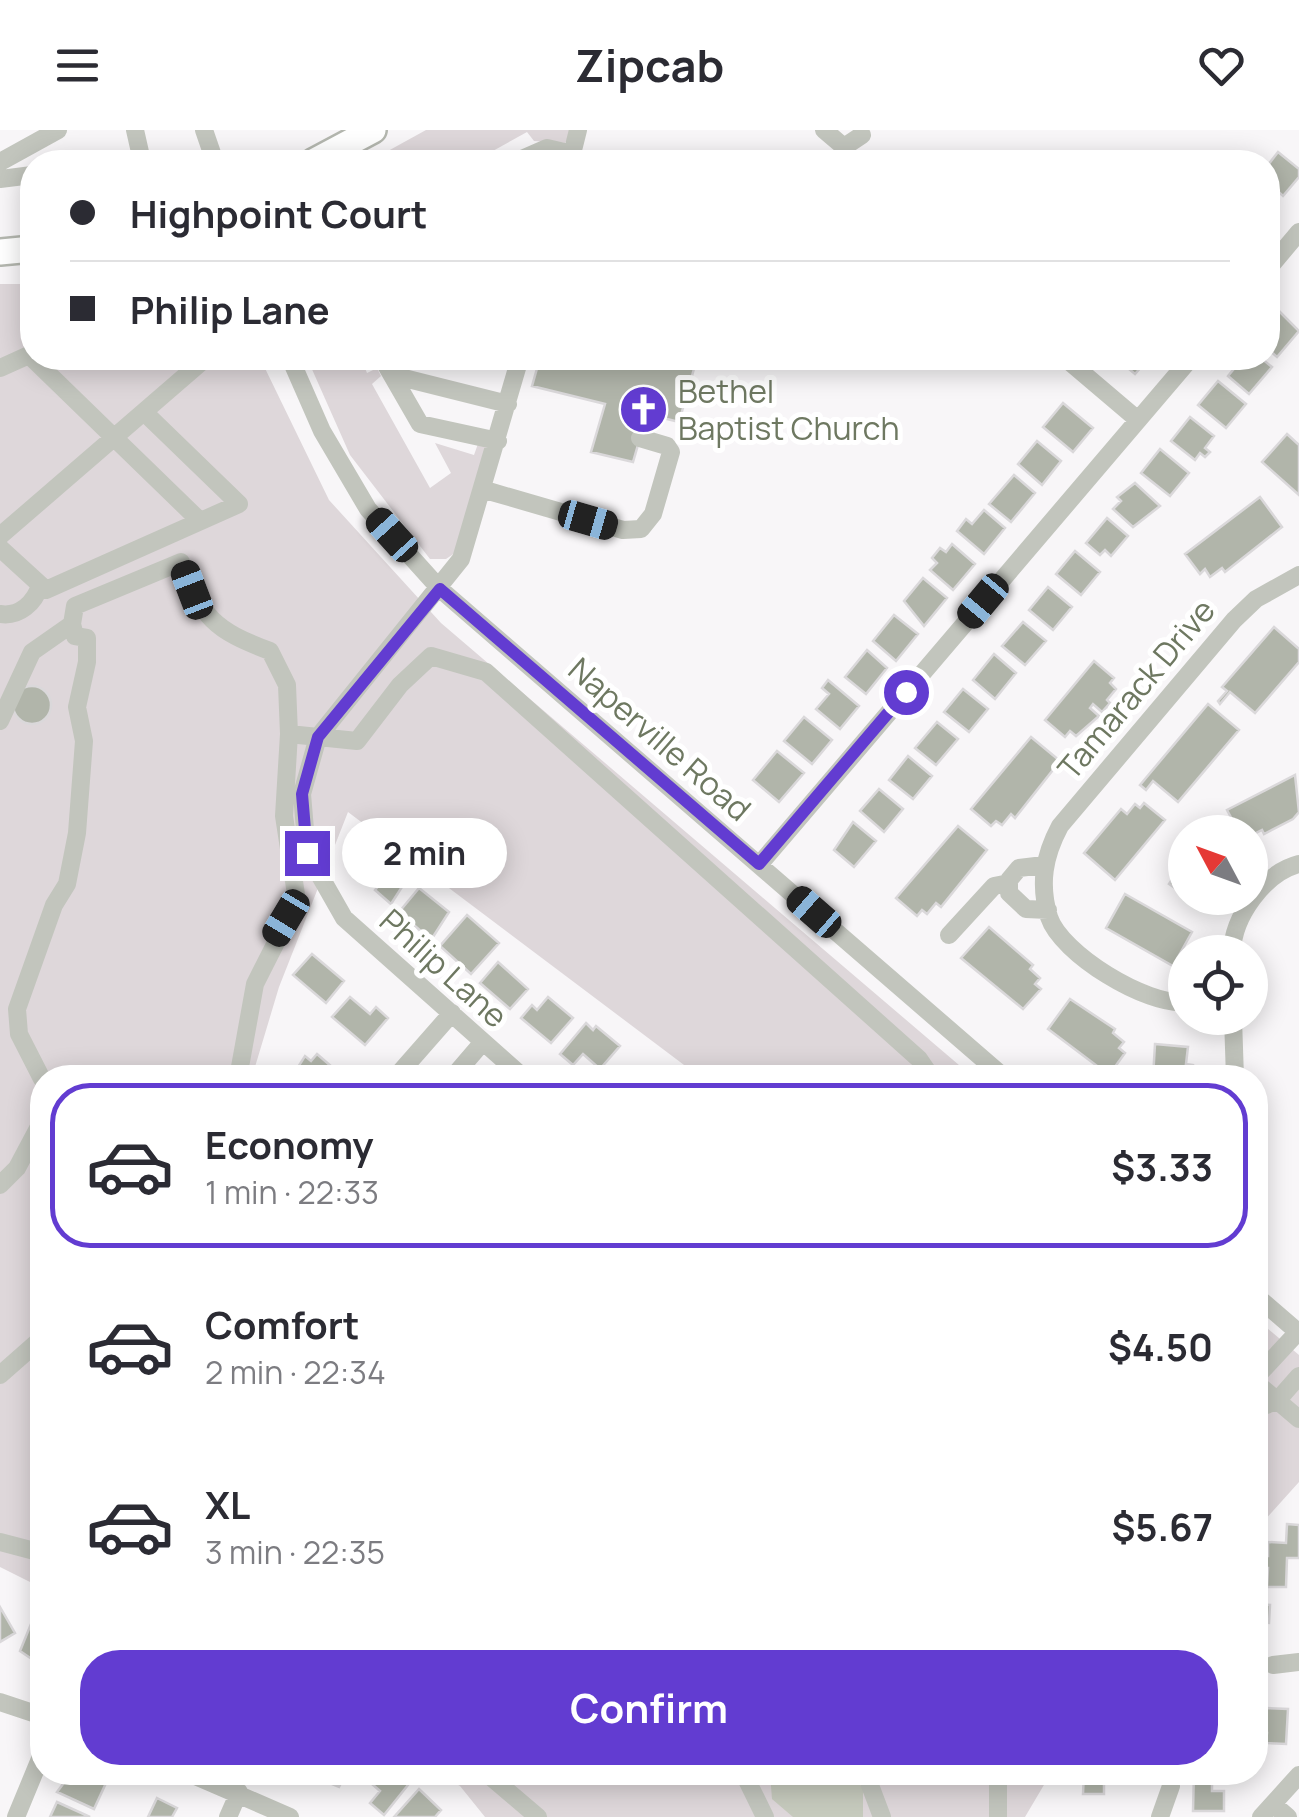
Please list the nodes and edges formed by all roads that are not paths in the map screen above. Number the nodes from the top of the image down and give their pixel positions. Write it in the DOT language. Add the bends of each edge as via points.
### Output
graph roads {
  1 [pos="58,130"];
  2 [pos="373,130"];
  3 [pos="824,130"];
  4 [pos="862,135"];
  5 [pos="22,150"];
  6 [pos="336,150"];
  7 [pos="1299,232"];
  8 [pos="1280,254"];
  9 [pos="44,370"];
  10 [pos="192,370"];
  11 [pos="295,370"];
  12 [pos="389,370"];
  13 [pos="400,370"];
  14 [pos="512,370"];
  15 [pos="1079,370"];
  16 [pos="1182,370"];
  17 [pos="508,404"];
  18 [pos="144,412"];
  19 [pos="1138,420"];
  20 [pos="114,438"];
  21 [pos="640,438"];
  22 [pos="498,441"];
  23 [pos="484,490"];
  24 [pos="200,521"];
  25 [pos="0,536"];
  26 [pos="0,548"];
  27 [pos="1299,575"];
  28 [pos="40,585"];
  29 [pos="440,589"];
  30 [pos="0,614"];
  31 [pos="72,624"];
  32 [pos="0,720"];
  33 [pos="289,734"];
  34 [pos="318,737"];
  35 [pos="759,864"];
  36 [pos="1299,864"];
  37 [pos="1044,865"];
  38 [pos="1009,883"];
  39 [pos="1048,910"];
  40 [pos="950,935"];
  41 [pos="1235,935"];
  42 [pos="1168,999"];
  43 [pos="452,1013"];
  44 [pos="1234,1035"];
  45 [pos="482,1043"];
  46 [pos="35,1065"];
  47 [pos="240,1065"];
  48 [pos="406,1065"];
  49 [pos="463,1065"];
  50 [pos="508,1065"];
  51 [pos="922,1065"];
  52 [pos="990,1065"];
  53 [pos="1235,1065"];
  54 [pos="30,1144"];
  55 [pos="0,1185"];
  56 [pos="1268,1305"];
  57 [pos="1298,1332"];
  58 [pos="30,1349"];
  59 [pos="1268,1365"];
  60 [pos="0,1375"];
  61 [pos="1299,1376"];
  62 [pos="1268,1392"];
  63 [pos="1277,1400"];
  64 [pos="1268,1404"];
  65 [pos="1299,1419"];
  66 [pos="0,1542"];
  67 [pos="30,1549"];
  68 [pos="1299,1662"];
  69 [pos="1274,1665"];
  70 [pos="0,1702"];
  71 [pos="30,1712"];
  72 [pos="1299,1775"];
  73 [pos="30,1783"];
  74 [pos="220,1785"];
  75 [pos="500,1785"];
  76 [pos="749,1785"];
  77 [pos="870,1785"];
  78 [pos="998,1785"];
  79 [pos="1171,1786"];
  80 [pos="239,1792"];
  81 [pos="1267,1810"];
  82 [pos="16,1817"];
  83 [pos="228,1817"];
  84 [pos="290,1817"];
  85 [pos="538,1817"];
  86 [pos="765,1817"];
  87 [pos="882,1817"];
  88 [pos="998,1817"];
  89 [pos="1160,1817"];
  90 [pos="1288,1817"];
  1 -- 5 [label="street"];
  2 -- 6 [label="highway"];
  3 -- 4 [label="street" via="844,147"];
  7 -- 8 [label="street"];
  9 -- 20 [label="street"];
  10 -- 18 [label="street"];
  11 -- 29 [label="street, Naperville Road" via="368,508"];
  12 -- 22 [label="street" via="420,424"];
  13 -- 17 [label="street"];
  14 -- 17 [label="street, Philip Lane"];
  15 -- 19 [label="street"];
  16 -- 19 [label="street"];
  17 -- 22 [label="street, Philip Lane"];
  18 -- 20 [label="street"];
  18 -- 24 [label="street" via="239,504"];
  19 -- 35 [label="street"];
  20 -- 24 [label="street"];
  20 -- 25 [label="street"];
  21 -- 23 [label="street" via="672,452 653,514 641,529 622,530"];
  22 -- 23 [label="street, Philip Lane"];
  23 -- 29 [label="street, Philip Lane" via="461,559"];
  24 -- 28 [label="street" via="46,590"];
  26 -- 28 [label="street"];
  27 -- 37 [label="street, Tamarack Drive" via="1234,620 1060,826"];
  28 -- 30 [label="street" via="25,607"];
  29 -- 34 [label="street, Philip Lane"];
  29 -- 35 [label="street, Naperville Road"];
  31 -- 32 [label="street" via="32,652"];
  31 -- 33 [label="street" via="75,606 181,562 206,618 227,635 270,650 287,685"];
  31 -- 46 [label="street" via="75,636 87,638 76,707 84,741 83,796 67,884 17,1008 19,1034"];
  33 -- 34 [label="street"];
  33 -- 47 [label="street" via="284,816 297,901 254,984"];
  34 -- 43 [label="street, Philip Lane" via="302,794 307,853 344,918"];
  34 -- 51 [label="street" via="357,742 431,656 486,672"];
  35 -- 52 [label="street, Naperville Road"];
  36 -- 41 [label="street" via="1261,888"];
  37 -- 38 [label="street" via="1019,868"];
  37 -- 39 [label="street"];
  38 -- 39 [label="street" via="1009,892 1026,908"];
  38 -- 40 [label="street" via="994,886"];
  39 -- 42 [label="street" via="1050,922 1102,972 1142,994"];
  43 -- 45 [label="street, Philip Lane"];
  43 -- 48 [label="street"];
  44 -- 53 [label="street"];
  45 -- 49 [label="street"];
  45 -- 50 [label="street, Philip Lane"];
  54 -- 55 [label="street"];
  56 -- 57 [label="street"];
  57 -- 59 [label="street"];
  58 -- 60 [label="street"];
  61 -- 63 [label="street"];
  62 -- 63 [label="street"];
  63 -- 64 [label="street"];
  63 -- 65 [label="street"];
  66 -- 67 [label="street"];
  68 -- 69 [label="street"];
  70 -- 71 [label="street"];
  72 -- 81 [label="street"];
  73 -- 82 [label="street"];
  74 -- 80 [label="street"];
  75 -- 85 [label="street"];
  76 -- 86 [label="street"];
  77 -- 87 [label="street"];
  78 -- 88 [label="street"];
  79 -- 89 [label="street"];
  80 -- 83 [label="street"];
  80 -- 84 [label="street"];
  81 -- 90 [label="street"];
}
